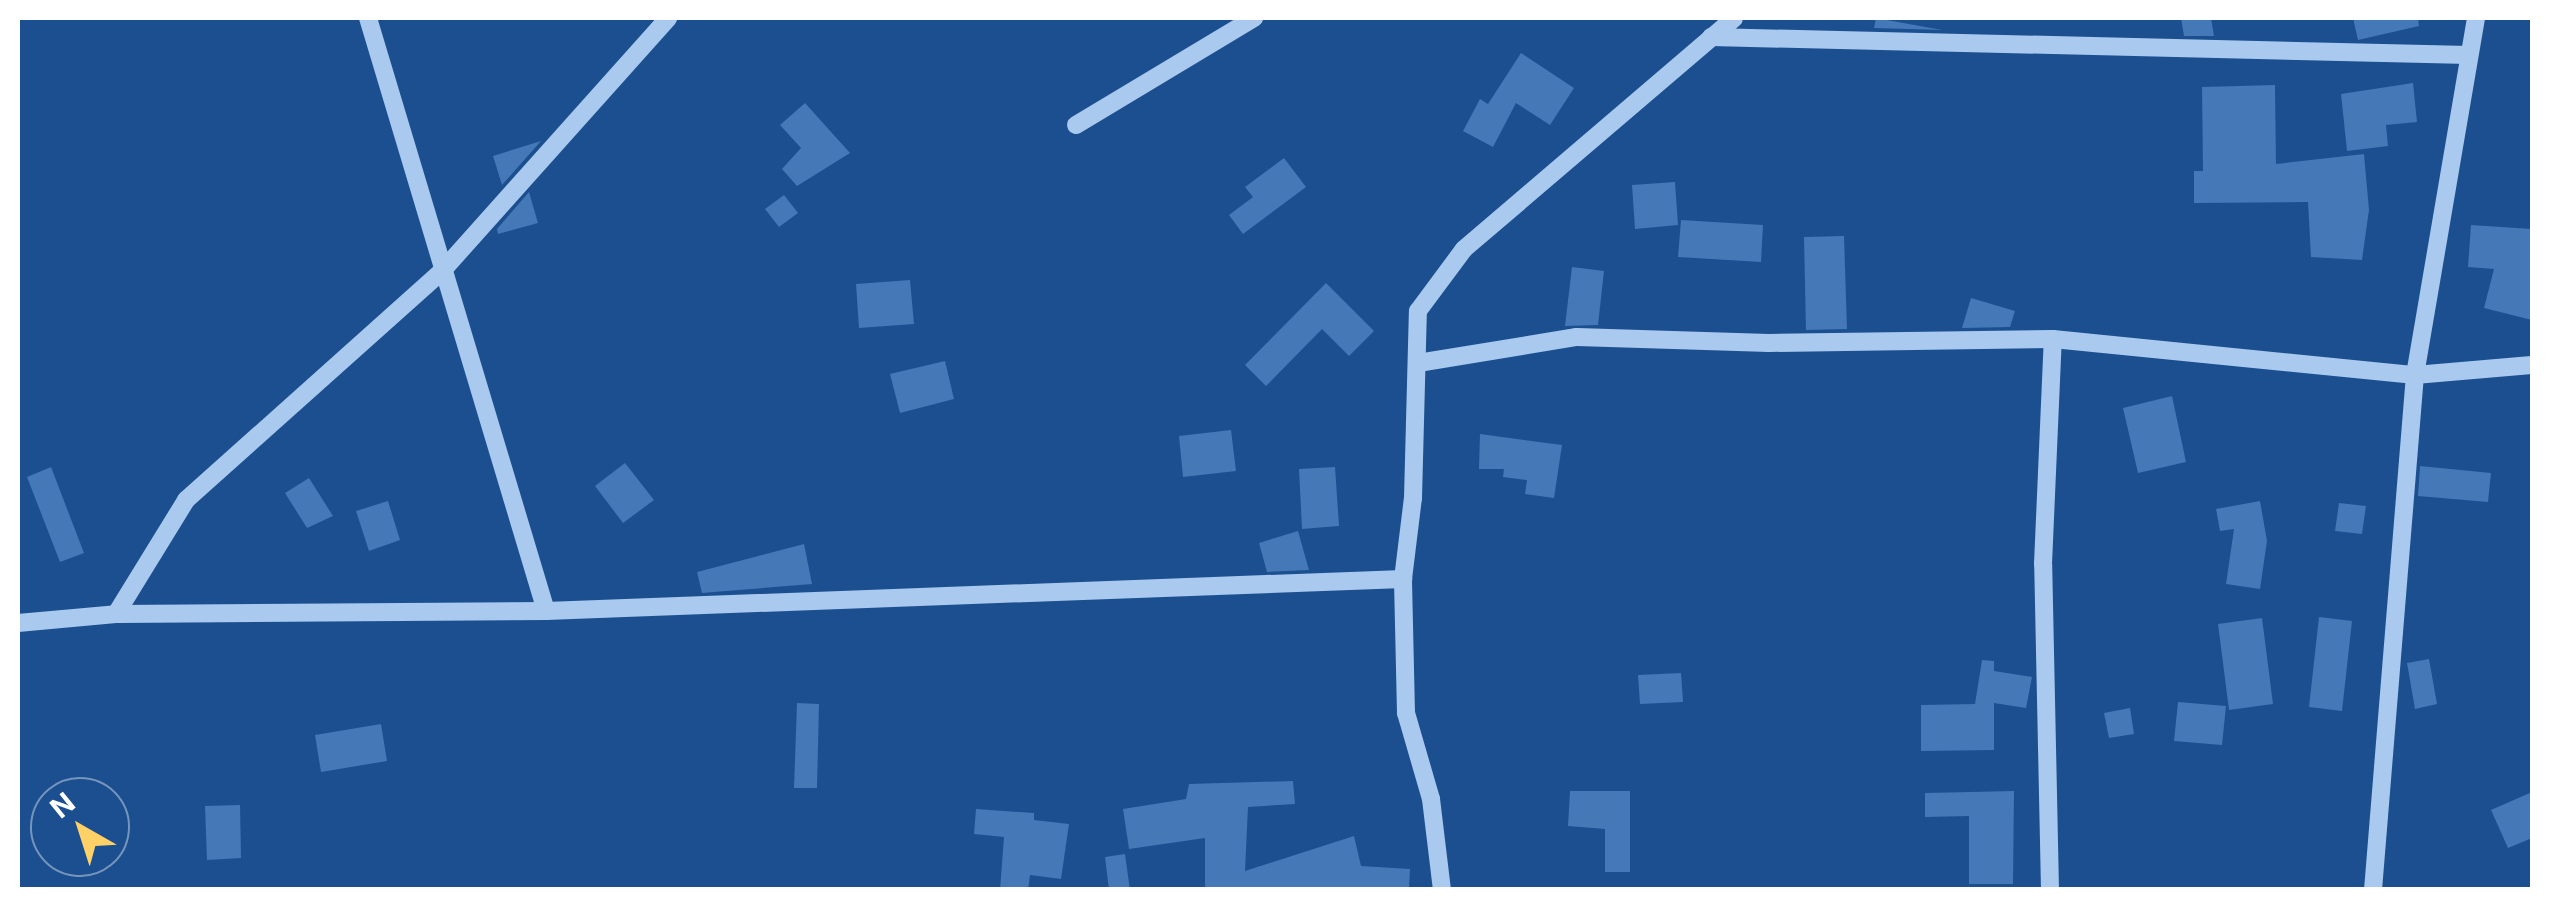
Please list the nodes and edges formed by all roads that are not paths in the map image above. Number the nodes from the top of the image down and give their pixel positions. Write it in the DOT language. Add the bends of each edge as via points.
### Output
graph roads {
  1 [pos="368,18"];
  2 [pos="668,18"];
  3 [pos="1254,18"];
  4 [pos="1734,18"];
  5 [pos="2476,18"];
  6 [pos="1711,37"];
  7 [pos="2469,55"];
  8 [pos="1076,124"];
  9 [pos="443,270"];
  10 [pos="2053,340"];
  11 [pos="1418,363"];
  12 [pos="2532,365"];
  13 [pos="2415,375"];
  14 [pos="1403,579"];
  15 [pos="546,611"];
  16 [pos="116,614"];
  17 [pos="18,623"];
  18 [pos="1442,890"];
  19 [pos="2050,890"];
  20 [pos="2373,890"];
  1 -- 9 [label="street"];
  2 -- 9 [label="street"];
  3 -- 8 [label="street"];
  4 -- 6 [label="street"];
  5 -- 7 [label="street"];
  6 -- 7 [label="street"];
  6 -- 11 [label="street" via="1464,249 1418,312"];
  7 -- 13 [label="street"];
  9 -- 15 [label="street"];
  9 -- 16 [label="street" via="186,500"];
  10 -- 11 [label="street" via="1577,337"];
  10 -- 13 [label="street"];
  10 -- 19 [label="street" via="2043,564"];
  11 -- 14 [label="street"];
  12 -- 13 [label="street"];
  13 -- 20 [label="street"];
  14 -- 15 [label="street"];
  14 -- 18 [label="street" via="1406,713 1432,799"];
  15 -- 16 [label="street"];
  16 -- 17 [label="street"];
}
